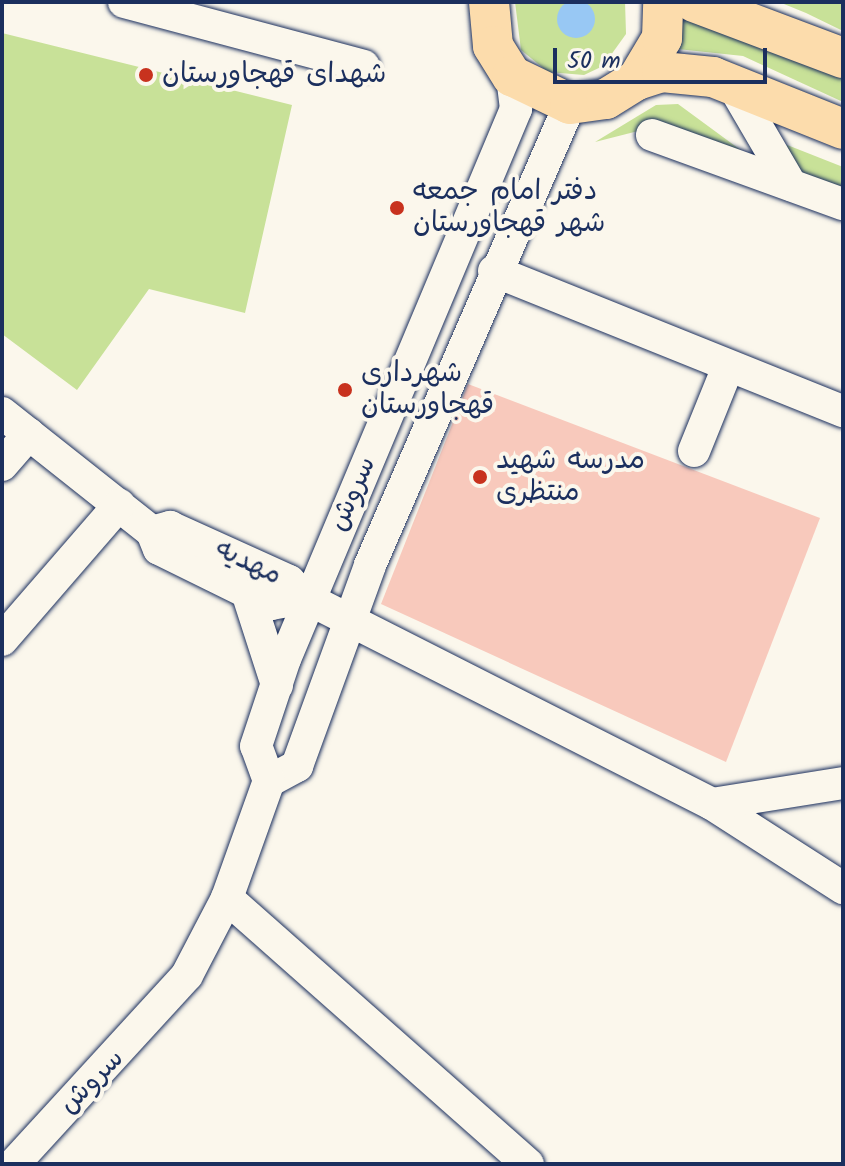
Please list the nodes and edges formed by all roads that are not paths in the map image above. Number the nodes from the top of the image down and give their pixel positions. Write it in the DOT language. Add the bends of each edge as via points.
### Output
graph roads {
  1 [pos="124,2"];
  2 [pos="489,2"];
  3 [pos="663,2"];
  4 [pos="694,2"];
  5 [pos="843,58"];
  6 [pos="364,66"];
  7 [pos="512,76"];
  8 [pos="637,80"];
  9 [pos="732,84"];
  10 [pos="570,104"];
  11 [pos="843,129"];
  12 [pos="652,135"];
  13 [pos="791,185"];
  14 [pos="843,204"];
  15 [pos="494,271"];
  16 [pos="728,367"];
  17 [pos="843,411"];
  18 [pos="2,413"];
  19 [pos="29,434"];
  20 [pos="694,451"];
  21 [pos="2,465"];
  22 [pos="119,505"];
  23 [pos="152,532"];
  24 [pos="247,592"];
  25 [pos="306,598"];
  26 [pos="354,622"];
  27 [pos="2,640"];
  28 [pos="277,685"];
  29 [pos="269,781"];
  30 [pos="843,783"];
  31 [pos="712,804"];
  32 [pos="843,888"];
  33 [pos="227,898"];
  34 [pos="14,1164"];
  35 [pos="528,1164"];
  1 -- 6 [label="street"];
  2 -- 7 [label="main road" via="493,46"];
  3 -- 8 [label="main road" via="662,38"];
  4 -- 5 [label="main road"];
  7 -- 10 [label="main road"];
  7 -- 25 [label="street, سروش" via="516,109"];
  8 -- 9 [label="main road" via="662,72"];
  8 -- 10 [label="main road" via="606,99"];
  9 -- 11 [label="main road"];
  9 -- 13 [label="street"];
  10 -- 15 [label="street, سروش"];
  12 -- 13 [label="street"];
  13 -- 14 [label="street"];
  15 -- 16 [label="street"];
  15 -- 26 [label="street, سروش" via="370,565"];
  16 -- 17 [label="street"];
  16 -- 20 [label="street"];
  18 -- 19 [label="street, مهدیه"];
  19 -- 21 [label="street"];
  19 -- 22 [label="street, مهدیه"];
  22 -- 23 [label="street, مهدیه"];
  22 -- 27 [label="street"];
  23 -- 24 [label="street, مهدیه" via="159,549"];
  23 -- 25 [label="street, مهدیه" via="170,527 289,581"];
  24 -- 25 [label="street, مهدیه" via="271,604"];
  24 -- 28 [label="street"];
  25 -- 26 [label="street"];
  25 -- 28 [label="street, سروش"];
  26 -- 29 [label="street, سروش" via="297,766"];
  26 -- 31 [label="street"];
  28 -- 29 [label="street, سروش" via="256,746"];
  29 -- 33 [label="street, سروش"];
  30 -- 31 [label="street"];
  31 -- 32 [label="street"];
  33 -- 34 [label="street, سروش" via="187,975"];
  33 -- 35 [label="street"];
}
